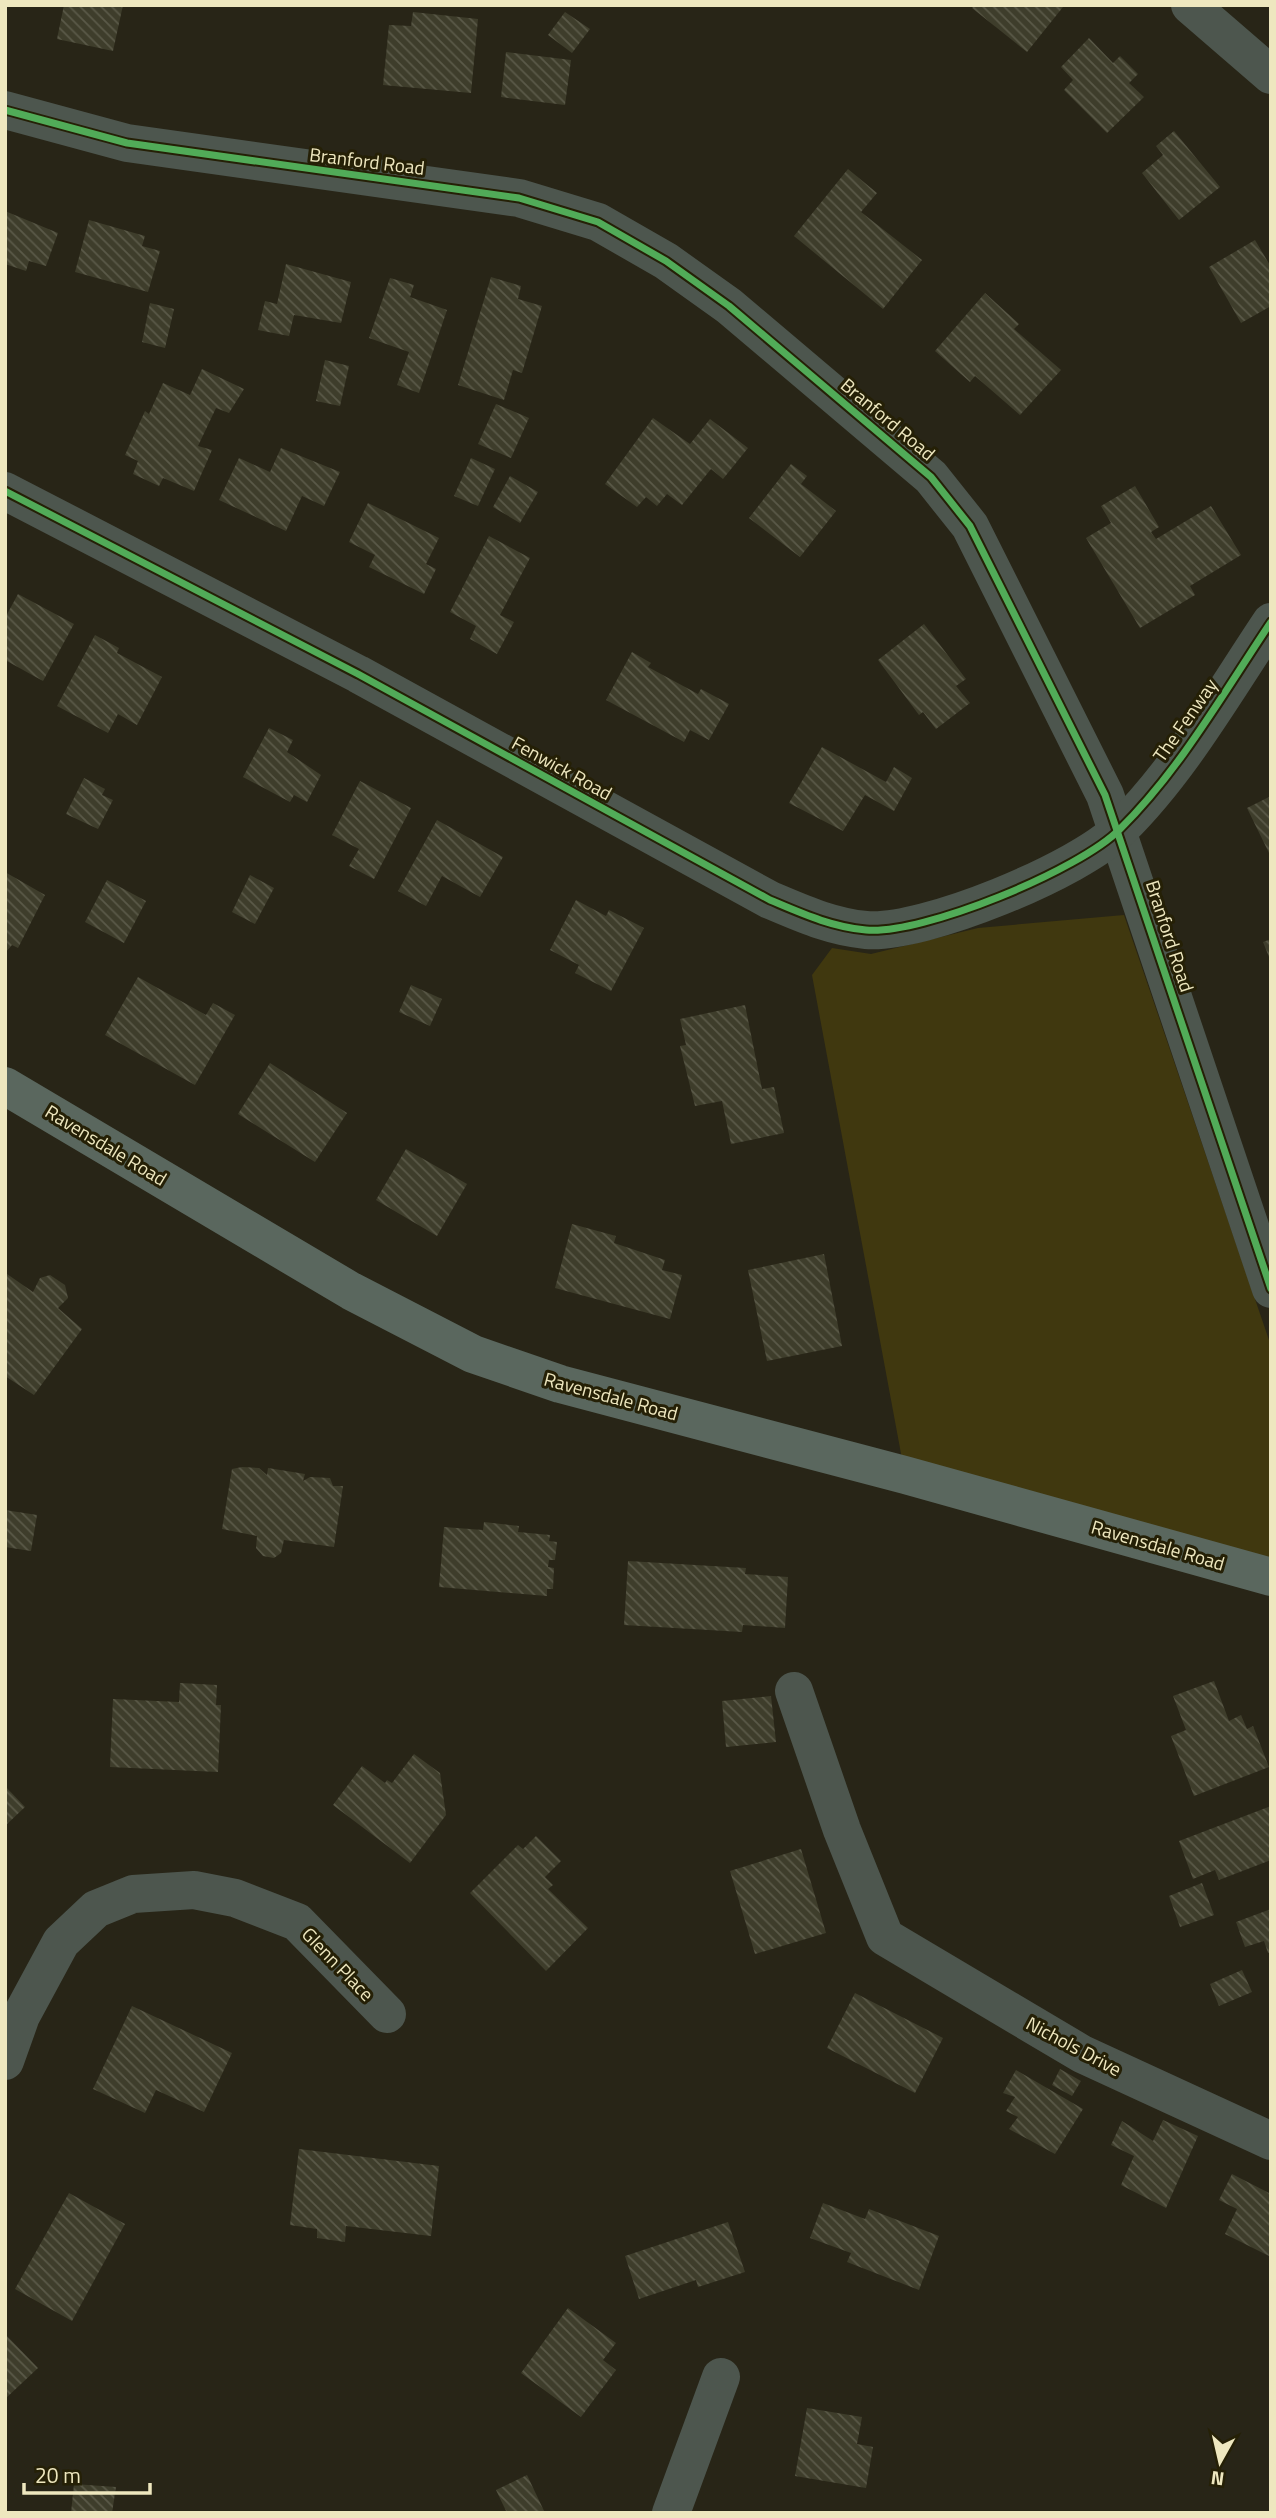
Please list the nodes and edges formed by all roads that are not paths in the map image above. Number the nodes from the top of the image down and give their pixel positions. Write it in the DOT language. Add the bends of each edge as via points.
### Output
graph roads {
  1 [pos="1190,5"];
  2 [pos="1271,75"];
  3 [pos="5,110"];
  4 [pos="5,491"];
  5 [pos="1271,622"];
  6 [pos="1119,831"];
  7 [pos="9,1094"];
  8 [pos="1271,1289"];
  9 [pos="1271,1577"];
  10 [pos="794,1691"];
  11 [pos="387,2014"];
  12 [pos="5,2061"];
  13 [pos="1271,2141"];
  14 [pos="721,2377"];
  15 [pos="671,2513"];
  1 -- 2 [label="street"];
  3 -- 6 [label="street, Branford Road" via="127,144 519,198 598,222 666,261 729,306 931,477 947,496 970,526"];
  4 -- 6 [label="street, Fenwick Road" via="358,674 770,900 831,925 868,931 964,910 1032,884"];
  5 -- 6 [label="street, The Fenway" via="1182,754"];
  6 -- 8 [label="street, Branford Road"];
  7 -- 9 [label="main road, Ravensdale Road" via="351,1291 473,1354 560,1384"];
  10 -- 13 [label="street, Nichols Drive" via="885,1937 1082,2054"];
  11 -- 12 [label="street, Glenn Place" via="297,1922 235,1898 194,1890 133,1894 96,1909 61,1942 21,2016"];
  14 -- 15 [label="street"];
}
